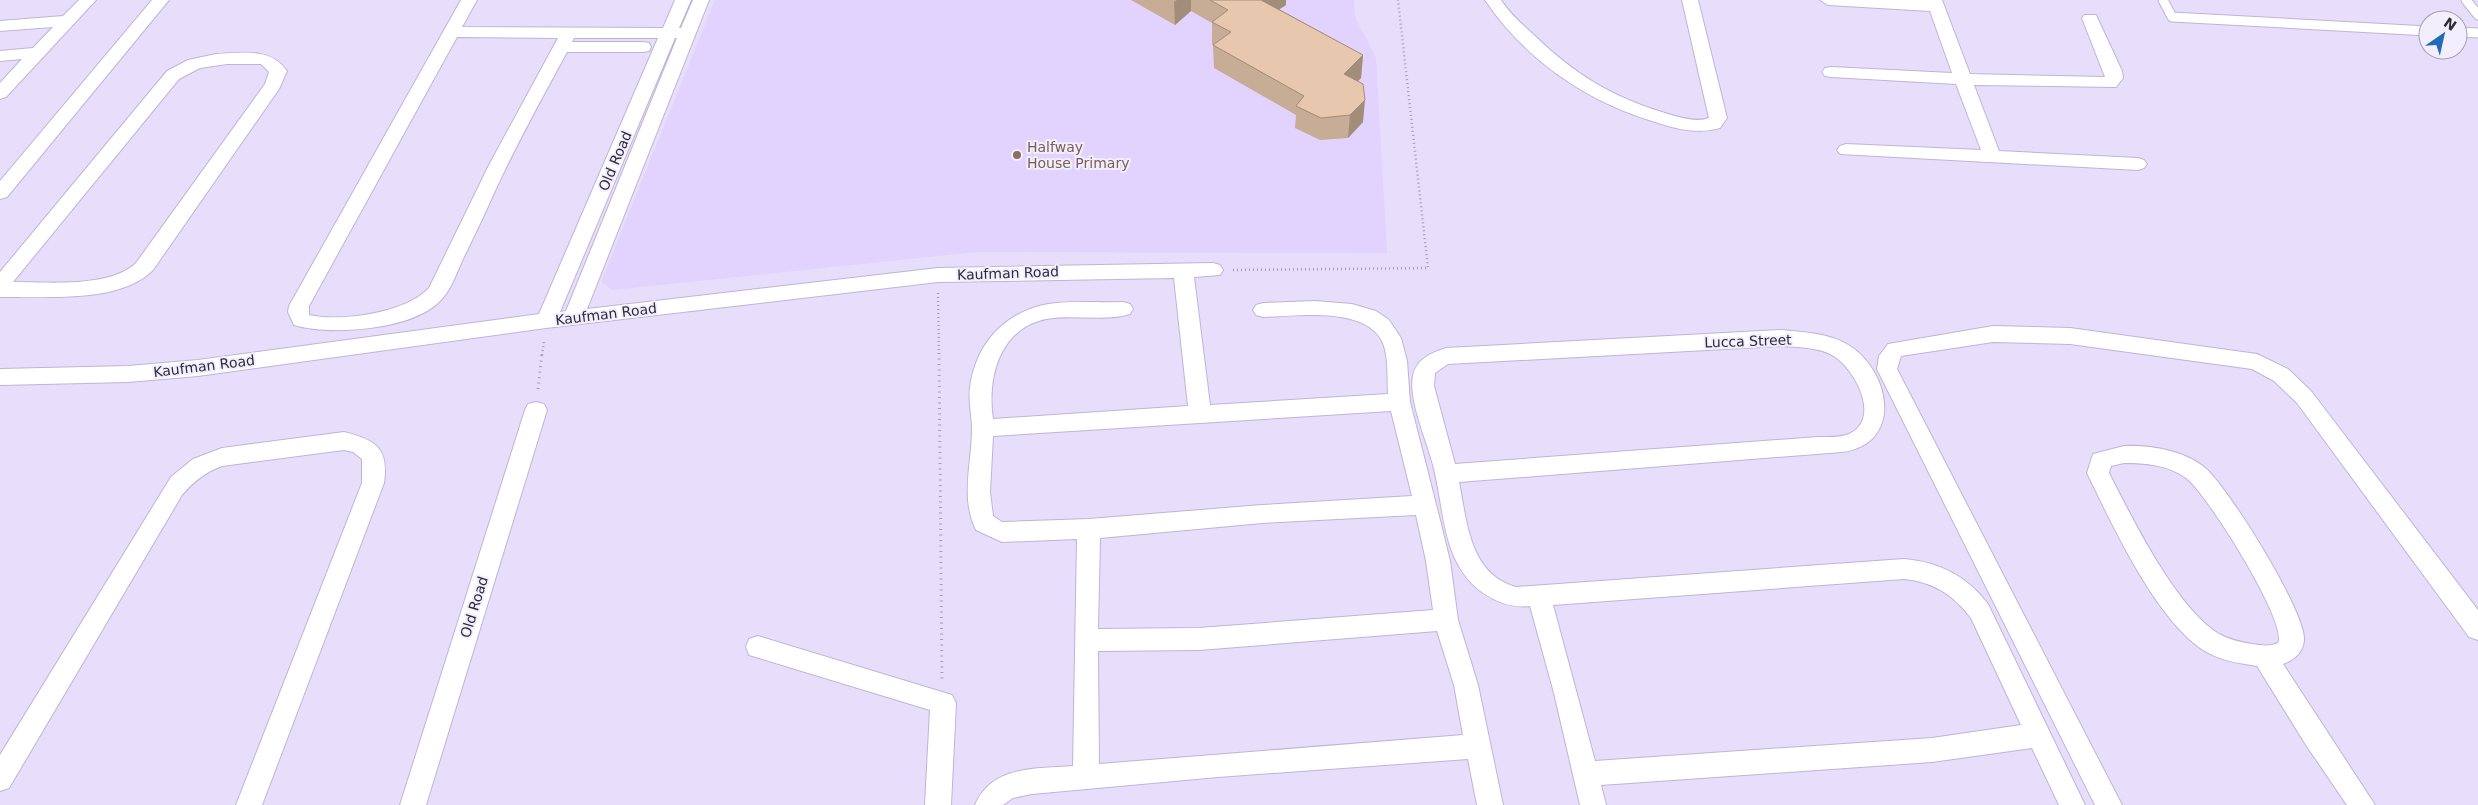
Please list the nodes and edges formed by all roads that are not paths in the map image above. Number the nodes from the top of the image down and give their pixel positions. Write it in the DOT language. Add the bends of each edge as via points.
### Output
graph roads {
  1 [pos="88,0"];
  2 [pos="161,0"];
  3 [pos="469,0"];
  4 [pos="683,0"];
  5 [pos="701,0"];
  6 [pos="1493,0"];
  7 [pos="1690,0"];
  8 [pos="1828,0"];
  9 [pos="2163,0"];
  10 [pos="2466,0"];
  11 [pos="1935,3"];
  12 [pos="2478,15"];
  13 [pos="2090,18"];
  14 [pos="68,21"];
  15 [pos="0,26"];
  16 [pos="2418,29"];
  17 [pos="450,32"];
  18 [pos="565,40"];
  19 [pos="675,40"];
  20 [pos="38,53"];
  21 [pos="0,56"];
  22 [pos="1832,72"];
  23 [pos="1962,79"];
  24 [pos="0,93"];
  25 [pos="1846,150"];
  26 [pos="1992,158"];
  27 [pos="2138,164"];
  28 [pos="0,193"];
  29 [pos="1212,270"];
  30 [pos="1183,271"];
  31 [pos="0,284"];
  32 [pos="0,290"];
  33 [pos="1123,309"];
  34 [pos="1263,310"];
  35 [pos="573,318"];
  36 [pos="546,321"];
  37 [pos="0,377"];
  38 [pos="1399,402"];
  39 [pos="536,410"];
  40 [pos="1200,414"];
  41 [pos="983,428"];
  42 [pos="1447,474"];
  43 [pos="1424,504"];
  44 [pos="1089,529"];
  45 [pos="1539,596"];
  46 [pos="1446,620"];
  47 [pos="2478,629"];
  48 [pos="1086,640"];
  49 [pos="758,647"];
  50 [pos="2265,656"];
  51 [pos="2037,735"];
  52 [pos="1477,746"];
  53 [pos="1586,774"];
  54 [pos="1086,777"];
  55 [pos="0,779"];
  56 [pos="249,805"];
  57 [pos="412,805"];
  58 [pos="938,805"];
  59 [pos="988,805"];
  60 [pos="1490,805"];
  61 [pos="1593,805"];
  62 [pos="2072,805"];
  63 [pos="2109,805"];
  64 [pos="2362,805"];
  1 -- 14 [label="street"];
  2 -- 28 [label="street"];
  3 -- 17 [label="street"];
  4 -- 19 [label="street, Old Road"];
  5 -- 19 [label="street, Old Road"];
  6 -- 7 [label="street" via="1503,14 1585,86 1686,126 1701,127 1714,124 1718,118"];
  8 -- 11 [label="street"];
  9 -- 16 [label="lane" via="2172,17"];
  10 -- 12 [label="lane"];
  11 -- 23 [label="street"];
  13 -- 23 [label="street" via="2113,71 2114,78 2110,83"];
  14 -- 15 [label="street"];
  14 -- 20 [label="street"];
  17 -- 18 [label="street"];
  17 -- 18 [label="street" via="299,306 301,320 315,324 378,318 416,308 432,298 441,286 498,164"];
  18 -- 19 [label="street"];
  19 -- 35 [label="street, Old Road"];
  19 -- 36 [label="street, Old Road"];
  20 -- 21 [label="street"];
  20 -- 24 [label="street"];
  22 -- 23 [label="street"];
  23 -- 26 [label="street"];
  25 -- 26 [label="street"];
  26 -- 27 [label="street"];
  29 -- 30 [label="street, Kaufman Road"];
  30 -- 35 [label="street, Kaufman Road" via="938,275"];
  30 -- 40 [label="street"];
  31 -- 32 [label="street" via="173,75 195,62 217,58 263,59 278,71 273,85 160,247 136,273 121,282 102,285"];
  33 -- 41 [label="street" via="1045,312 1033,315 1006,332 994,345 984,366 980,390"];
  34 -- 38 [label="street" via="1348,310 1377,321 1391,337 1394,347"];
  35 -- 36 [label="street, Kaufman Road"];
  36 -- 37 [label="street, Kaufman Road" via="198,368 128,374"];
  38 -- 40 [label="street"];
  38 -- 43 [label="street"];
  39 -- 57 [label="street, Old Road"];
  40 -- 41 [label="street"];
  41 -- 44 [label="street" via="980,463 983,522 1002,532"];
  42 -- 42 [label="street, Lucca Street" via="1423,378 1433,360 1446,356 1750,339 1816,341 1849,356 1867,382 1876,409 1876,418 1868,432 1852,442"];
  42 -- 45 [label="street, Lucca Street" via="1456,526 1472,566 1497,590 1510,596"];
  43 -- 44 [label="street"];
  43 -- 46 [label="street" via="1438,562"];
  44 -- 48 [label="street"];
  45 -- 51 [label="street, Lucca Street" via="1918,569 1951,582 1973,602 1999,649"];
  45 -- 53 [label="street"];
  46 -- 48 [label="street" via="1200,638"];
  46 -- 52 [label="street" via="1466,685"];
  47 -- 63 [label="street" via="2304,397 2270,368 2227,356 2023,333 1994,334 1895,349 1889,356 1887,369"];
  48 -- 54 [label="street"];
  49 -- 58 [label="street" via="943,703"];
  50 -- 50 [label="street" via="2227,650 2188,622 2160,583 2106,489 2098,472 2101,460 2124,454 2144,456 2175,463 2202,478 2287,617 2292,636 2289,649 2285,653"];
  50 -- 64 [label="street"];
  51 -- 53 [label="street" via="1932,750"];
  51 -- 62 [label="street, Lucca Street"];
  52 -- 54 [label="street"];
  52 -- 60 [label="street"];
  53 -- 61 [label="street"];
  54 -- 59 [label="street" via="1018,784 993,794"];
  55 -- 56 [label="street" via="174,489 188,472 204,462 222,457 344,441 361,445 372,453 376,464 373,483"];
}
